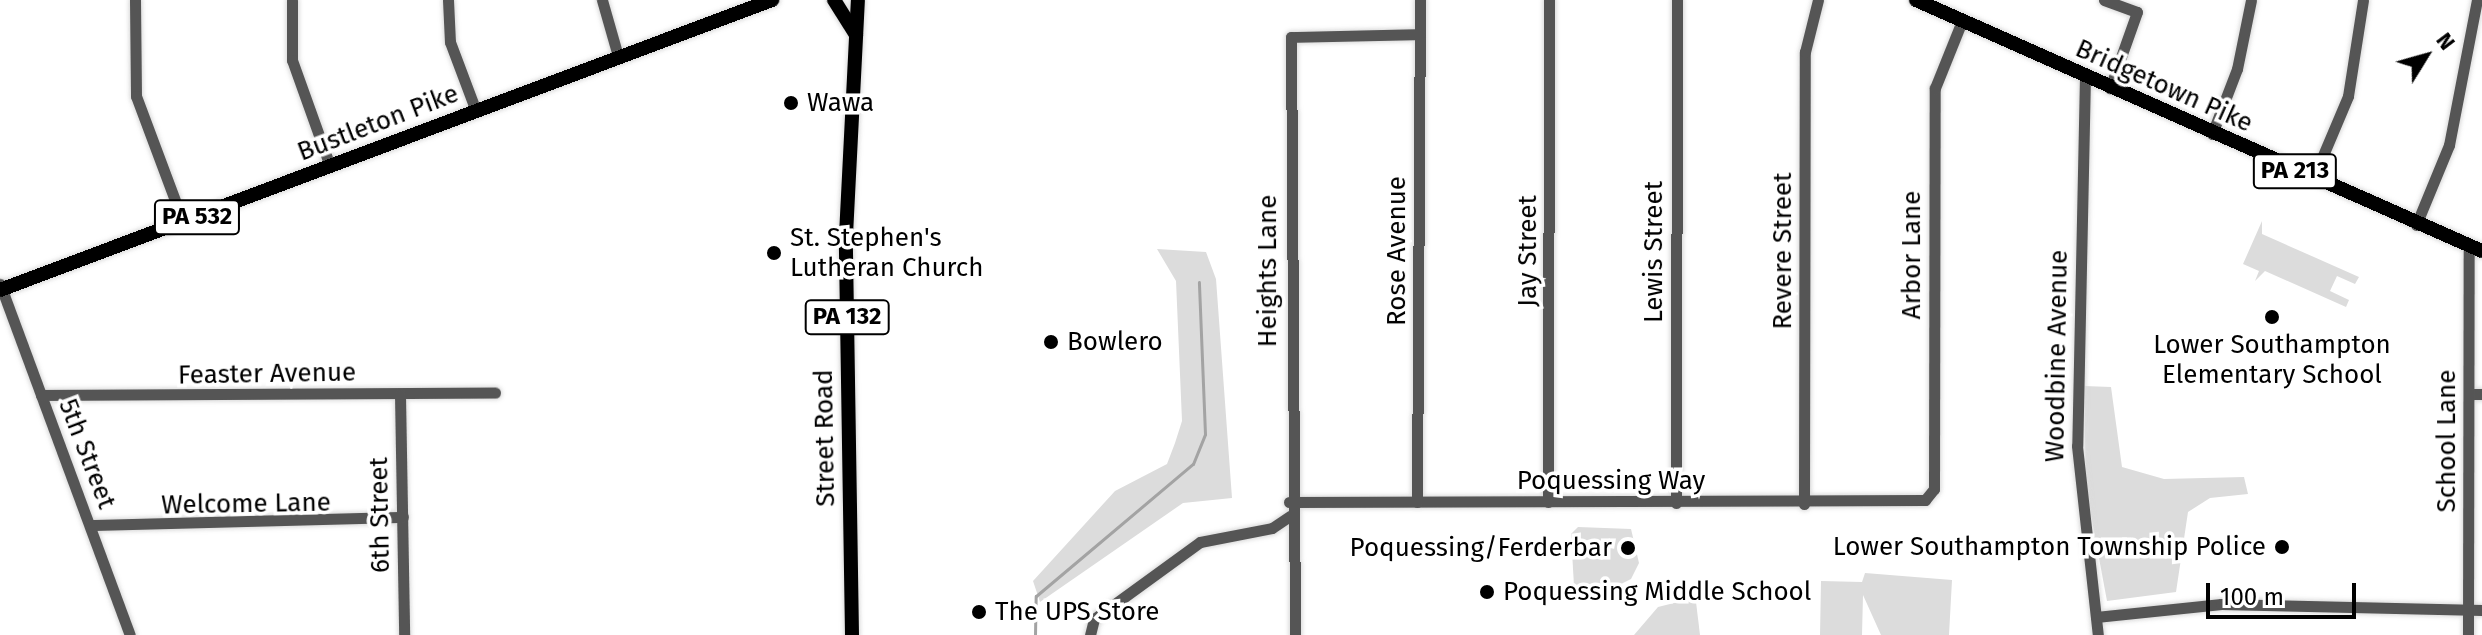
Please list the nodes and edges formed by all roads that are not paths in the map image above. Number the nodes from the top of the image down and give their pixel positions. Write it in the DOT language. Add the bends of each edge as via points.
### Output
graph roads {
  1 [pos="135,0"];
  2 [pos="292,0"];
  3 [pos="448,0"];
  4 [pos="602,0"];
  5 [pos="772,0"];
  6 [pos="834,0"];
  7 [pos="858,0"];
  8 [pos="867,0"];
  9 [pos="1420,0"];
  10 [pos="1549,0"];
  11 [pos="1677,0"];
  12 [pos="1818,0"];
  13 [pos="1916,0"];
  14 [pos="2104,0"];
  15 [pos="2251,0"];
  16 [pos="2363,0"];
  17 [pos="2477,0"];
  18 [pos="1962,21"];
  19 [pos="1420,34"];
  20 [pos="856,35"];
  21 [pos="618,56"];
  22 [pos="2085,76"];
  23 [pos="2110,88"];
  24 [pos="476,111"];
  25 [pos="2212,134"];
  26 [pos="330,166"];
  27 [pos="2313,179"];
  28 [pos="183,222"];
  29 [pos="2416,225"];
  30 [pos="2476,248"];
  31 [pos="1,288"];
  32 [pos="495,393"];
  33 [pos="2469,394"];
  34 [pos="2482,394"];
  35 [pos="41,395"];
  36 [pos="400,395"];
  37 [pos="1930,495"];
  38 [pos="1289,502"];
  39 [pos="1417,502"];
  40 [pos="1548,502"];
  41 [pos="1676,503"];
  42 [pos="1804,504"];
  43 [pos="1290,516"];
  44 [pos="403,517"];
  45 [pos="90,525"];
  46 [pos="2468,610"];
  47 [pos="2482,610"];
  48 [pos="2096,617"];
  49 [pos="130,635"];
  50 [pos="404,635"];
  51 [pos="852,635"];
  52 [pos="1090,635"];
  53 [pos="1295,635"];
  54 [pos="2098,635"];
  55 [pos="2468,635"];
  1 -- 28 [label="street" via="136,96"];
  2 -- 26 [label="street" via="292,60"];
  3 -- 24 [label="street" via="450,42"];
  4 -- 21 [label="street"];
  5 -- 21 [label="main road, Bustleton Pike / PA 532"];
  6 -- 20 [label="main road"];
  7 -- 20 [label="main road, Street Road / PA 132"];
  8 -- 20 [label="main road"];
  9 -- 19 [label="street, Rose Avenue"];
  10 -- 40 [label="street, Jay Street"];
  11 -- 41 [label="street, Lewis Street"];
  12 -- 42 [label="street, Revere Street" via="1805,52"];
  13 -- 18 [label="main road, Bridgetown Pike / PA 213"];
  14 -- 23 [label="street" via="2137,12"];
  15 -- 25 [label="street" via="2237,69"];
  16 -- 27 [label="street" via="2342,114"];
  17 -- 29 [label="street" via="2449,145"];
  18 -- 22 [label="main road, Bridgetown Pike / PA 213"];
  18 -- 37 [label="street, Arbor Lane" via="1934,97"];
  19 -- 38 [label="street, Heights Lane" via="1291,37"];
  19 -- 39 [label="street, Rose Avenue"];
  20 -- 51 [label="main road, Street Road / PA 132" via="846,235"];
  21 -- 24 [label="main road, Bustleton Pike / PA 532"];
  22 -- 23 [label="main road, Bridgetown Pike / PA 213"];
  22 -- 48 [label="street, Woodbine Avenue" via="2077,446"];
  23 -- 25 [label="main road, Bridgetown Pike / PA 213"];
  24 -- 26 [label="main road, Bustleton Pike / PA 532"];
  25 -- 27 [label="main road, Bridgetown Pike / PA 213"];
  26 -- 28 [label="main road, Bustleton Pike / PA 532"];
  27 -- 29 [label="main road, Bridgetown Pike / PA 213"];
  28 -- 31 [label="main road, Bustleton Pike / PA 532"];
  29 -- 30 [label="main road, Bridgetown Pike / PA 213"];
  30 -- 33 [label="street, School Lane"];
  31 -- 35 [label="street, 5th Street"];
  32 -- 36 [label="street, Feaster Avenue"];
  33 -- 34 [label="street"];
  33 -- 46 [label="street, School Lane"];
  35 -- 36 [label="street, Feaster Avenue"];
  35 -- 45 [label="street, 5th Street"];
  36 -- 44 [label="street, 6th Street"];
  37 -- 42 [label="street, Poquessing Way" via="1913,504"];
  38 -- 39 [label="street, Poquessing Way"];
  38 -- 43 [label="street, Heights Lane"];
  39 -- 40 [label="street, Poquessing Way"];
  40 -- 41 [label="street, Poquessing Way"];
  41 -- 42 [label="street, Poquessing Way"];
  43 -- 52 [label="street" via="1200,542 1094,619"];
  43 -- 53 [label="street, Heights Lane"];
  44 -- 45 [label="street, Welcome Lane"];
  44 -- 50 [label="street, 6th Street"];
  45 -- 49 [label="street, 5th Street"];
  46 -- 47 [label="street"];
  46 -- 48 [label="street" via="2221,604"];
  46 -- 55 [label="street, School Lane"];
  48 -- 54 [label="street, Woodbine Avenue"];
}
